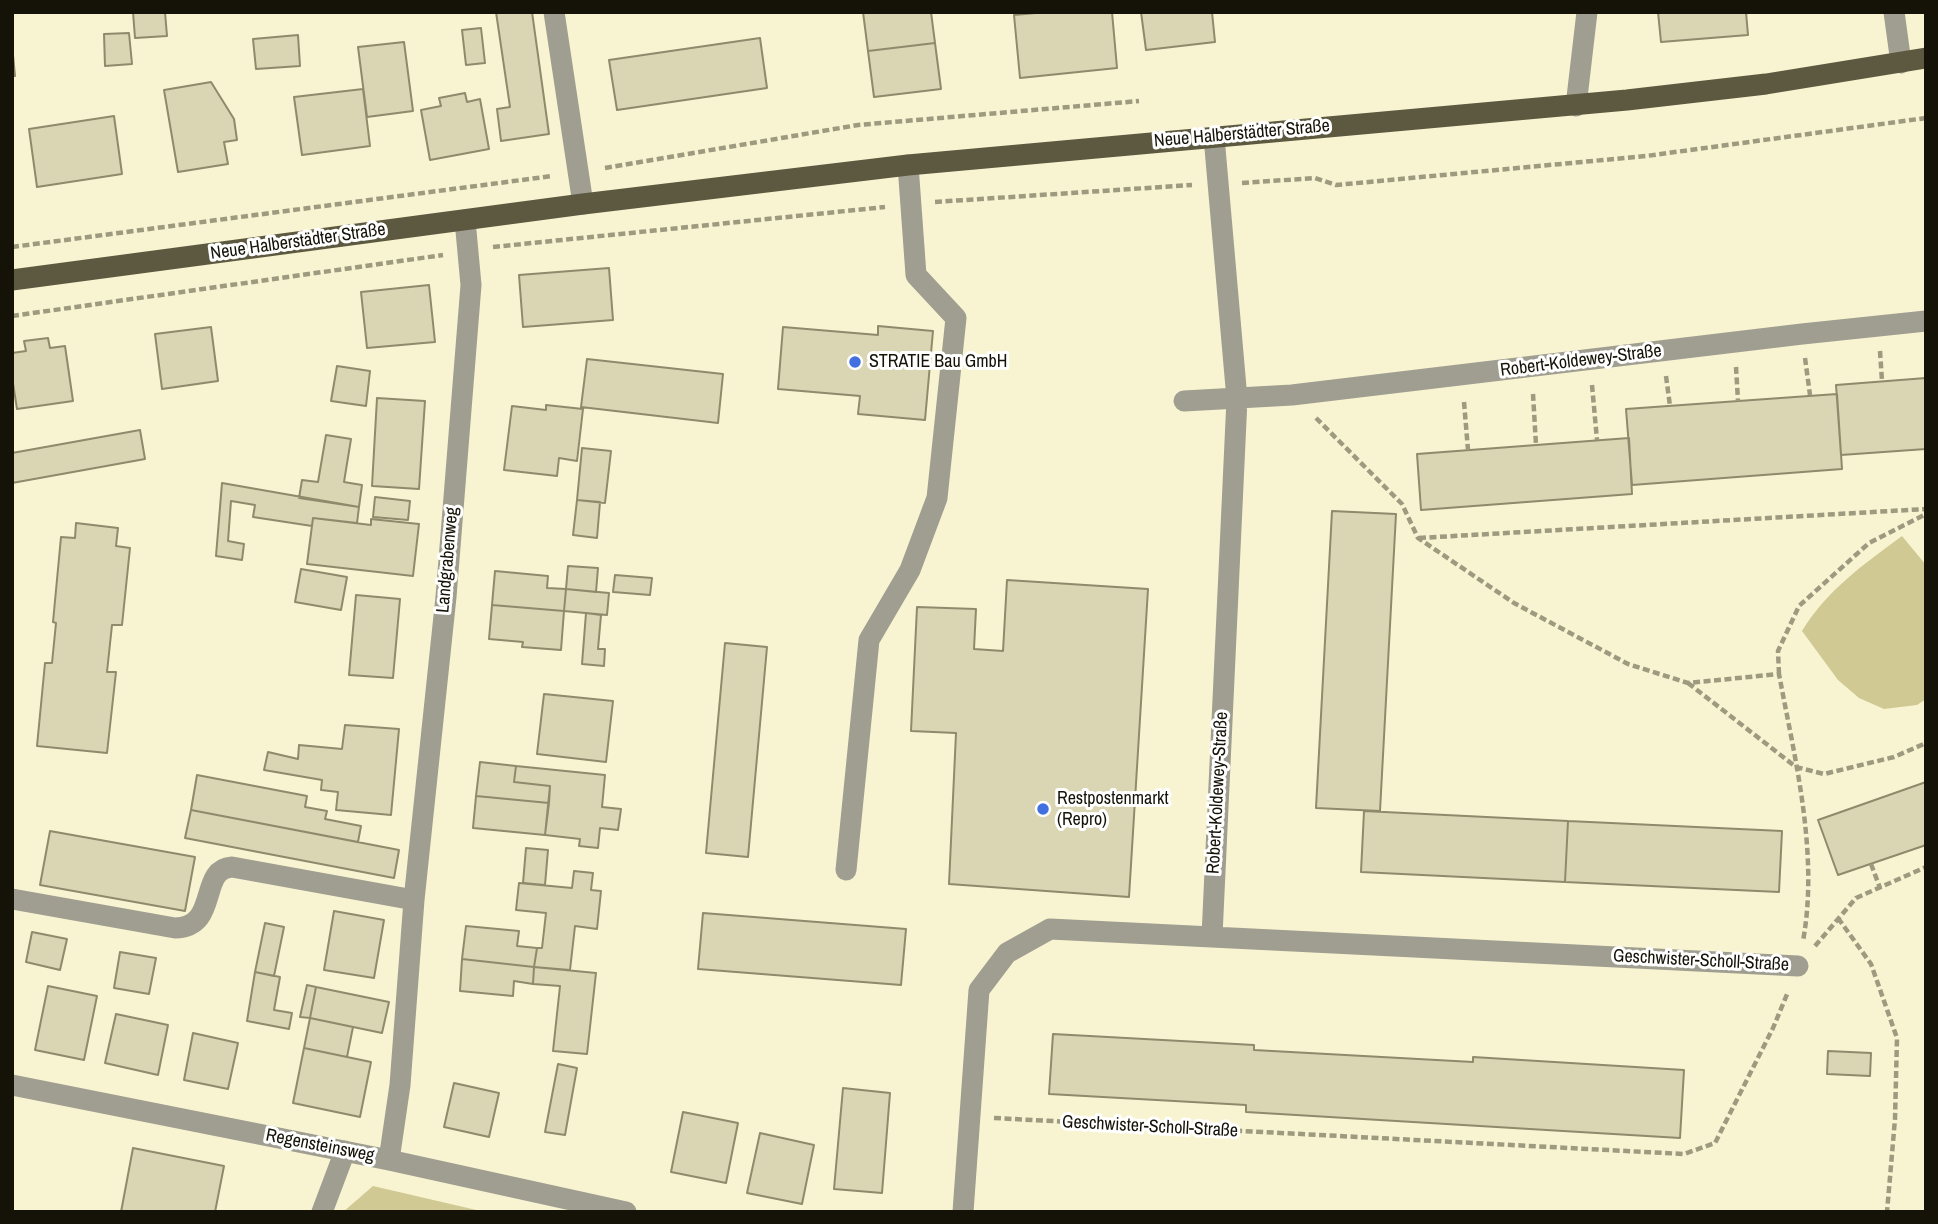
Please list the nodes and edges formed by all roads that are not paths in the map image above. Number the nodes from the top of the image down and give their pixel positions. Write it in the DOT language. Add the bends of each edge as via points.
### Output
graph roads {
  1 [pos="554,12"];
  2 [pos="1587,12"];
  3 [pos="1894,12"];
  4 [pos="1926,58"];
  5 [pos="1901,63"];
  6 [pos="1576,106"];
  7 [pos="1214,137"];
  8 [pos="908,165"];
  9 [pos="583,204"];
  10 [pos="465,220"];
  11 [pos="12,280"];
  12 [pos="1926,321"];
  13 [pos="1237,399"];
  14 [pos="1184,401"];
  15 [pos="846,870"];
  16 [pos="12,899"];
  17 [pos="414,900"];
  18 [pos="1212,936"];
  19 [pos="1798,966"];
  20 [pos="12,1085"];
  21 [pos="345,1151"];
  22 [pos="389,1160"];
  23 [pos="322,1212"];
  24 [pos="626,1212"];
  25 [pos="963,1212"];
  1 -- 9 [label="street"];
  2 -- 6 [label="street"];
  3 -- 5 [label="street"];
  4 -- 5 [label="main road, Neue Halberstädter Straße"];
  5 -- 6 [label="main road, Neue Halberstädter Straße"];
  6 -- 7 [label="main road, Neue Halberstädter Straße"];
  7 -- 8 [label="main road, Neue Halberstädter Straße"];
  7 -- 13 [label="street, Robert-Koldewey-Straße"];
  8 -- 9 [label="main road, Neue Halberstädter Straße"];
  8 -- 15 [label="street" via="916,275 956,318 937,498 910,570 869,640"];
  9 -- 10 [label="main road, Neue Halberstädter Straße"];
  10 -- 11 [label="main road, Neue Halberstädter Straße"];
  10 -- 17 [label="street, Landgrabenweg" via="471,285 447,584"];
  12 -- 13 [label="street, Robert-Koldewey-Straße"];
  13 -- 14 [label="street"];
  13 -- 18 [label="street, Robert-Koldewey-Straße"];
  16 -- 17 [label="street" via="185,928 196,922 205,908 217,873 232,867"];
  17 -- 22 [label="street, Landgrabenweg" via="400,1085"];
  18 -- 19 [label="street, Geschwister-Scholl-Straße"];
  18 -- 25 [label="street, Geschwister-Scholl-Straße" via="1050,929 1007,953 979,990"];
  20 -- 21 [label="street, Regensteinsweg"];
  21 -- 22 [label="street, Regensteinsweg"];
  21 -- 23 [label="street"];
  22 -- 24 [label="street, Regensteinsweg"];
}
